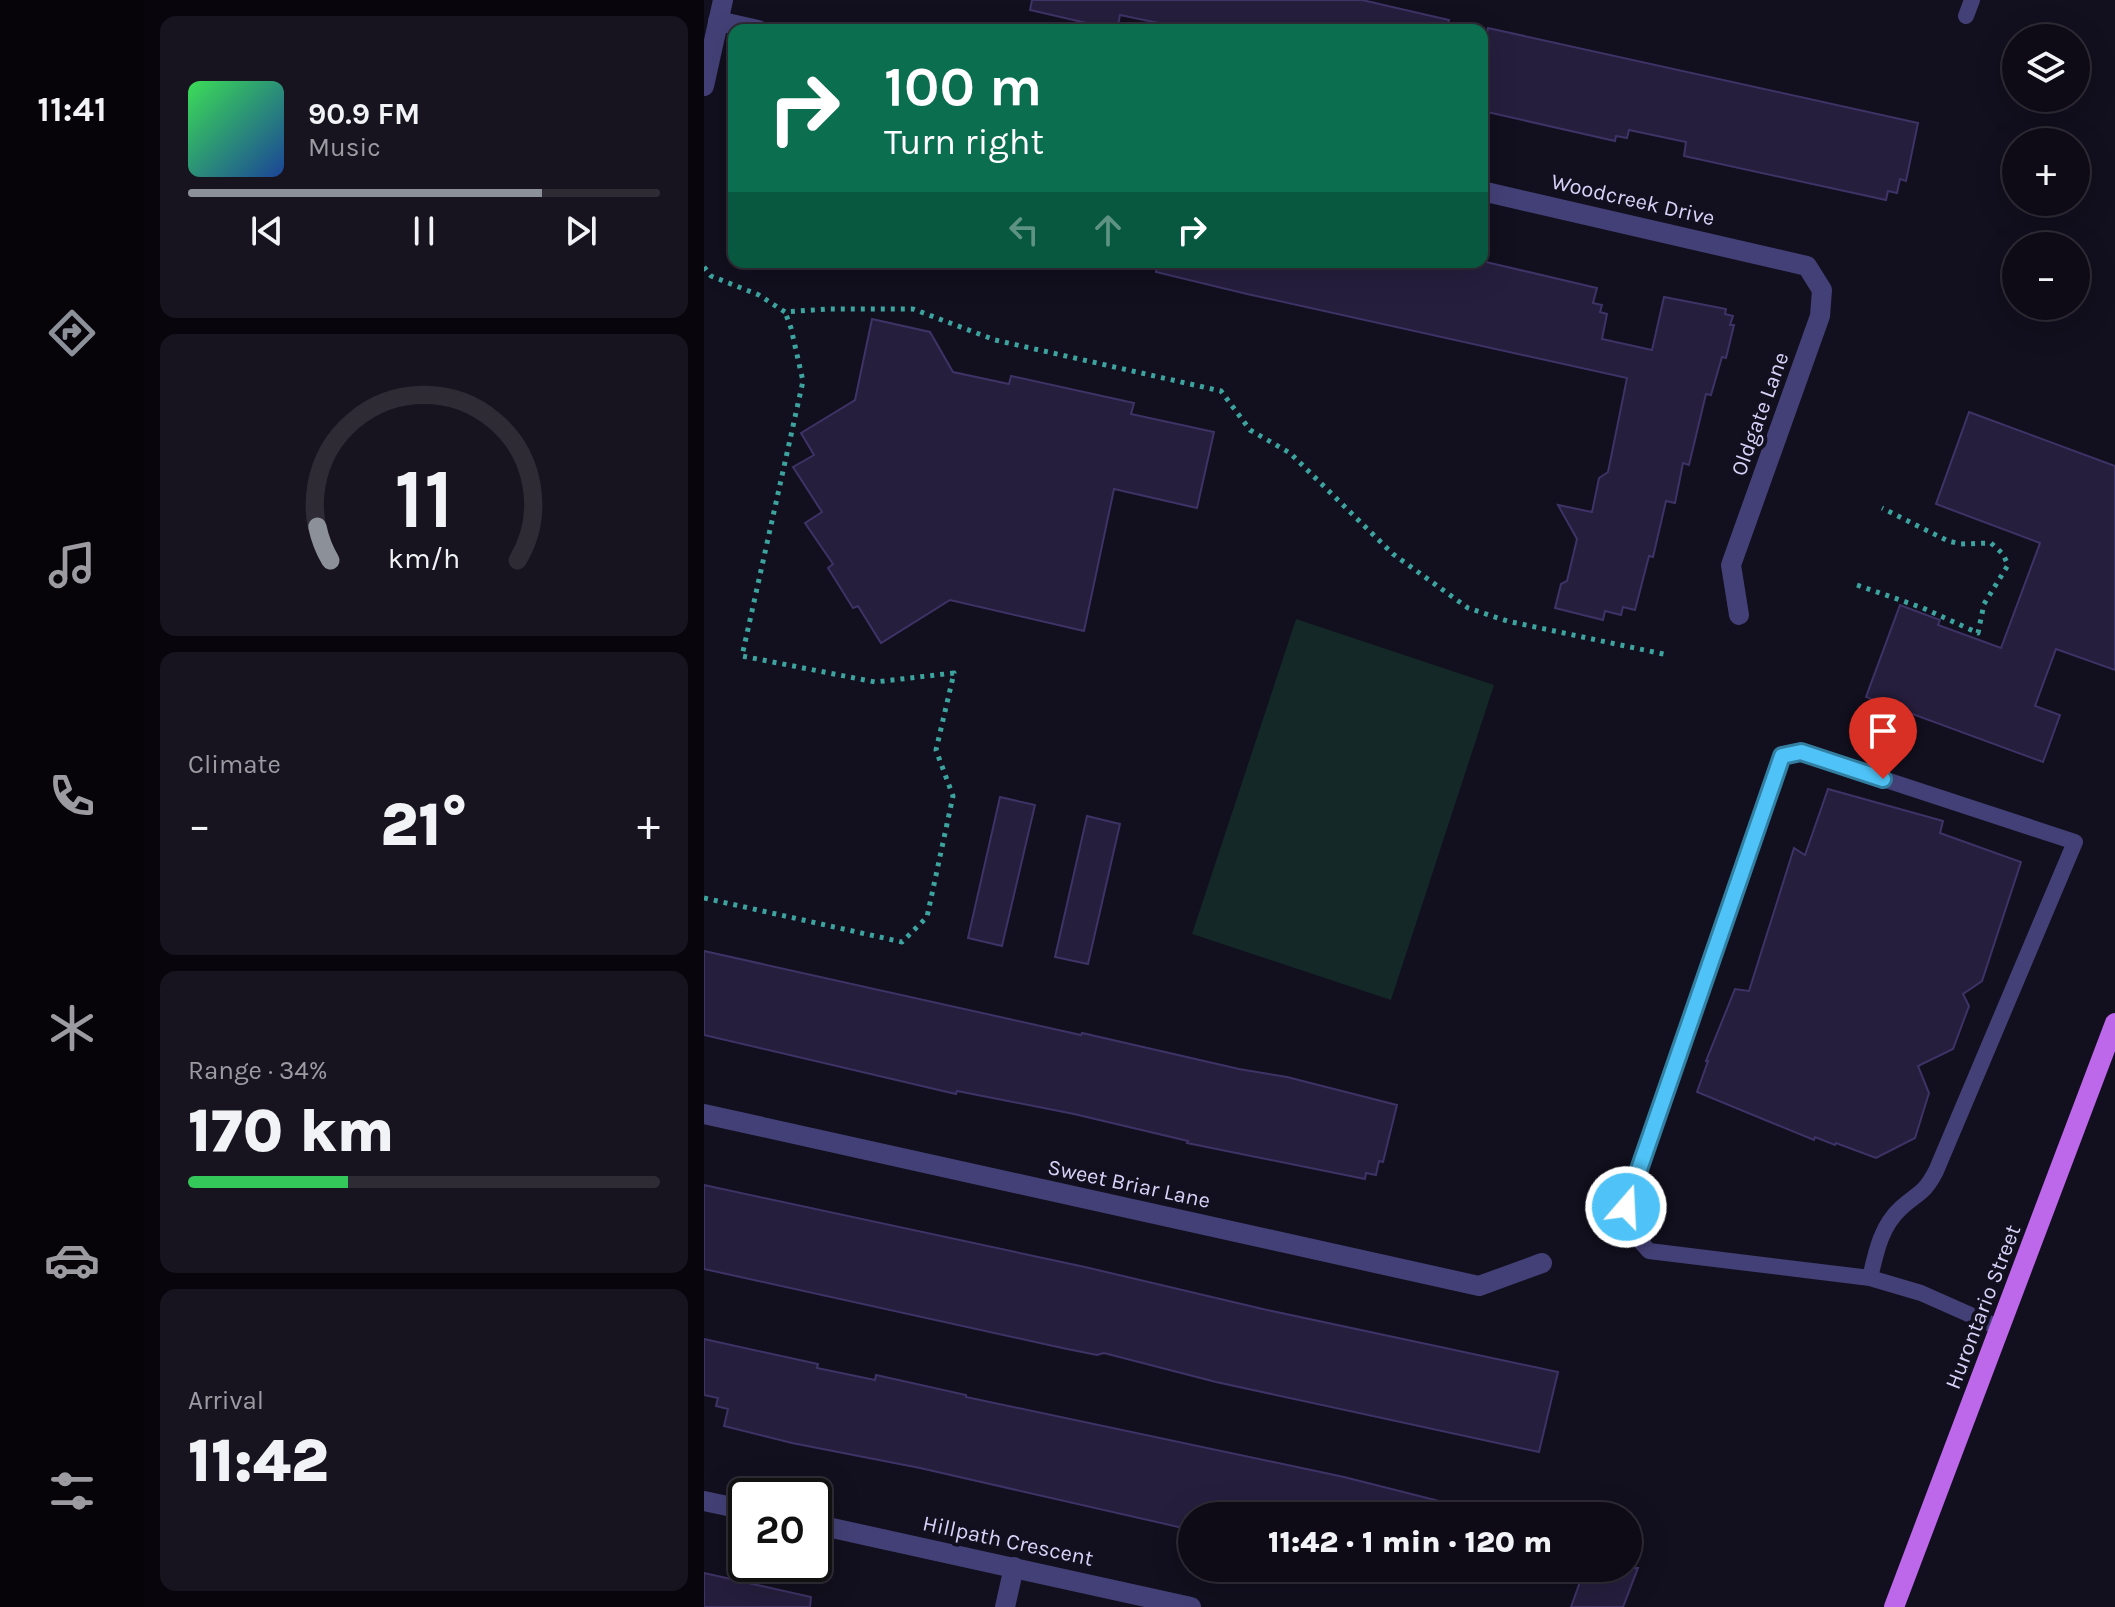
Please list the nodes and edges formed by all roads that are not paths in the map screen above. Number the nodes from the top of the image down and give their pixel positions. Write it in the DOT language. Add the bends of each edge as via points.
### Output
graph roads {
  1 [pos="723,0"];
  2 [pos="718,21"];
  3 [pos="731,24"];
  4 [pos="704,86"];
  5 [pos="1488,192"];
  6 [pos="1773,256"];
  7 [pos="1739,615"];
  8 [pos="2115,1023"];
  9 [pos="704,1114"];
  10 [pos="1542,1263"];
  11 [pos="1870,1278"];
  12 [pos="2000,1328"];
  13 [pos="704,1501"];
  14 [pos="728,1506"];
  15 [pos="832,1528"];
  16 [pos="1014,1567"];
  17 [pos="1005,1607"];
  18 [pos="1191,1607"];
  19 [pos="1894,1607"];
  1 -- 2 [label="street"];
  2 -- 3 [label="street"];
  2 -- 4 [label="street"];
  5 -- 6 [label="street, Woodcreek Drive"];
  6 -- 7 [label="street, Oldgate Lane" via="1807,266 1822,290 1820,316 1731,565"];
  8 -- 12 [label="main road, Hurontario Street"];
  9 -- 10 [label="street, Sweet Briar Lane" via="1479,1286"];
  11 -- 11 [label="lane" via="1886,1225 1926,1191 1936,1171 2075,842 1801,752 1782,756 1626,1207 1633,1233 1649,1251"];
  11 -- 12 [label="lane" via="1921,1293"];
  12 -- 19 [label="main road, Hurontario Street"];
  13 -- 14 [label="street"];
  15 -- 16 [label="street, Hillpath Crescent"];
  16 -- 17 [label="street"];
  16 -- 18 [label="street, Hillpath Crescent"];
}
